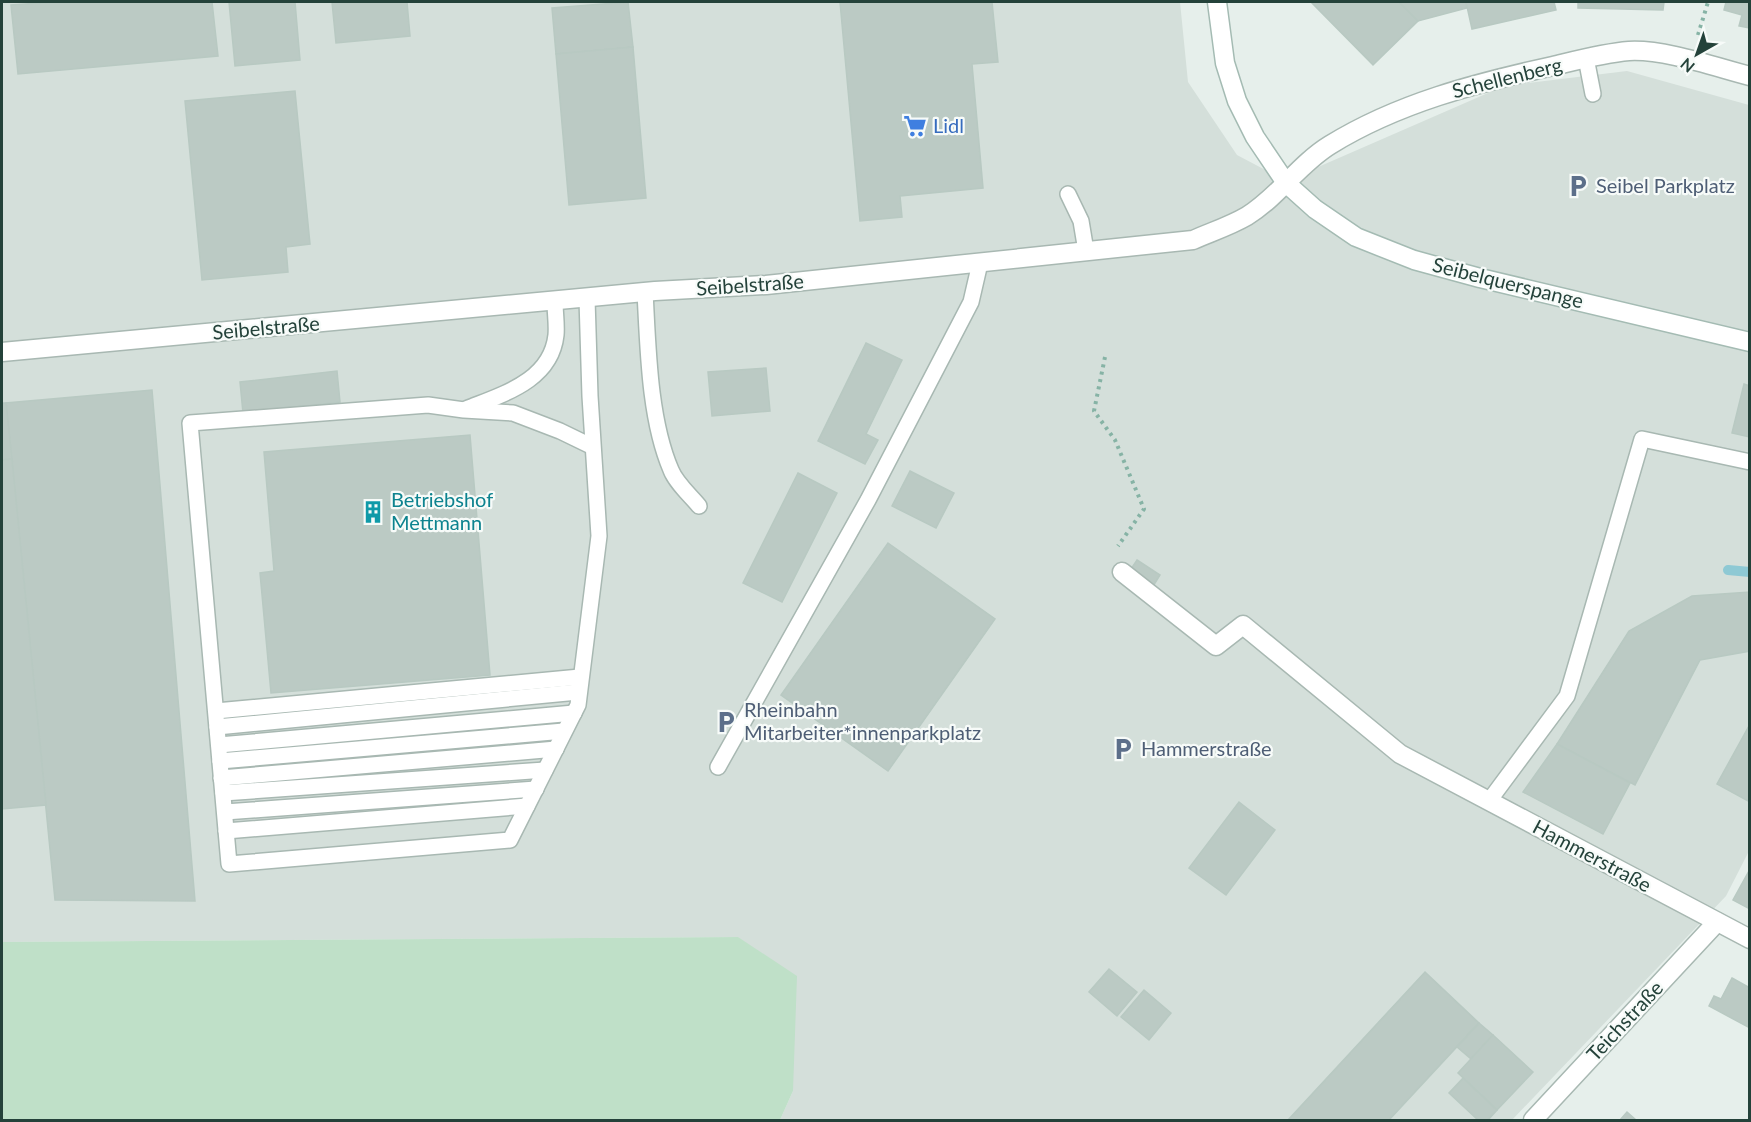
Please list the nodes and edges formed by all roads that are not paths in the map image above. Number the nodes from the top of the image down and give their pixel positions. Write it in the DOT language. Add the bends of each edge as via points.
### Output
graph roads {
  1 [pos="1217,2"];
  2 [pos="1587,58"];
  3 [pos="1749,76"];
  4 [pos="1593,94"];
  5 [pos="1286,183"];
  6 [pos="1068,194"];
  7 [pos="1086,251"];
  8 [pos="981,264"];
  9 [pos="645,292"];
  10 [pos="587,299"];
  11 [pos="555,302"];
  12 [pos="1749,342"];
  13 [pos="2,352"];
  14 [pos="464,410"];
  15 [pos="593,447"];
  16 [pos="1749,462"];
  17 [pos="699,506"];
  18 [pos="1122,572"];
  19 [pos="579,685"];
  20 [pos="216,711"];
  21 [pos="574,713"];
  22 [pos="217,727"];
  23 [pos="564,731"];
  24 [pos="219,745"];
  25 [pos="556,749"];
  26 [pos="220,761"];
  27 [pos="718,768"];
  28 [pos="545,770"];
  29 [pos="222,785"];
  30 [pos="536,789"];
  31 [pos="1489,801"];
  32 [pos="527,806"];
  33 [pos="225,812"];
  34 [pos="226,831"];
  35 [pos="1717,922"];
  36 [pos="1749,939"];
  37 [pos="1533,1120"];
  1 -- 5 [label="street" via="1225,63 1237,101 1255,137"];
  2 -- 3 [label="street, Schellenberg" via="1629,51 1651,52"];
  2 -- 4 [label="lane"];
  2 -- 5 [label="street, Schellenberg" via="1441,95 1380,118 1329,145"];
  5 -- 7 [label="street, Seibelstraße" via="1248,215 1193,240"];
  5 -- 12 [label="street, Seibelquerspange" via="1356,237 1414,260"];
  6 -- 7 [label="lane" via="1082,221"];
  7 -- 8 [label="street, Seibelstraße"];
  8 -- 9 [label="street, Seibelstraße" via="766,285"];
  8 -- 27 [label="lane" via="971,302 868,500"];
  9 -- 10 [label="street, Seibelstraße"];
  9 -- 17 [label="lane" via="659,436 672,472"];
  10 -- 11 [label="street, Seibelstraße"];
  10 -- 15 [label="lane"];
  11 -- 13 [label="street, Seibelstraße"];
  11 -- 14 [label="lane" via="556,337 544,368 518,388"];
  14 -- 15 [label="lane" via="513,413"];
  14 -- 20 [label="lane" via="428,405 190,423"];
  15 -- 19 [label="lane" via="599,536"];
  16 -- 31 [label="lane" via="1642,439 1567,696"];
  18 -- 31 [label="street, Hammerstraße" via="1215,646 1243,626 1400,754"];
  19 -- 20 [label="lane"];
  19 -- 21 [label="lane"];
  19 -- 22 [label="lane"];
  20 -- 22 [label="lane"];
  21 -- 23 [label="lane"];
  21 -- 24 [label="lane"];
  22 -- 24 [label="lane"];
  23 -- 25 [label="lane"];
  23 -- 26 [label="lane"];
  24 -- 26 [label="lane"];
  25 -- 28 [label="lane"];
  25 -- 29 [label="lane"];
  26 -- 29 [label="lane"];
  28 -- 29 [label="lane"];
  28 -- 30 [label="lane"];
  29 -- 33 [label="lane"];
  30 -- 32 [label="lane"];
  30 -- 33 [label="lane"];
  31 -- 35 [label="street, Hammerstraße"];
  32 -- 34 [label="lane"];
  32 -- 34 [label="lane" via="510,840 229,864"];
  33 -- 34 [label="lane"];
  35 -- 36 [label="street, Hammerstraße"];
  35 -- 37 [label="street, Teichstraße"];
}
